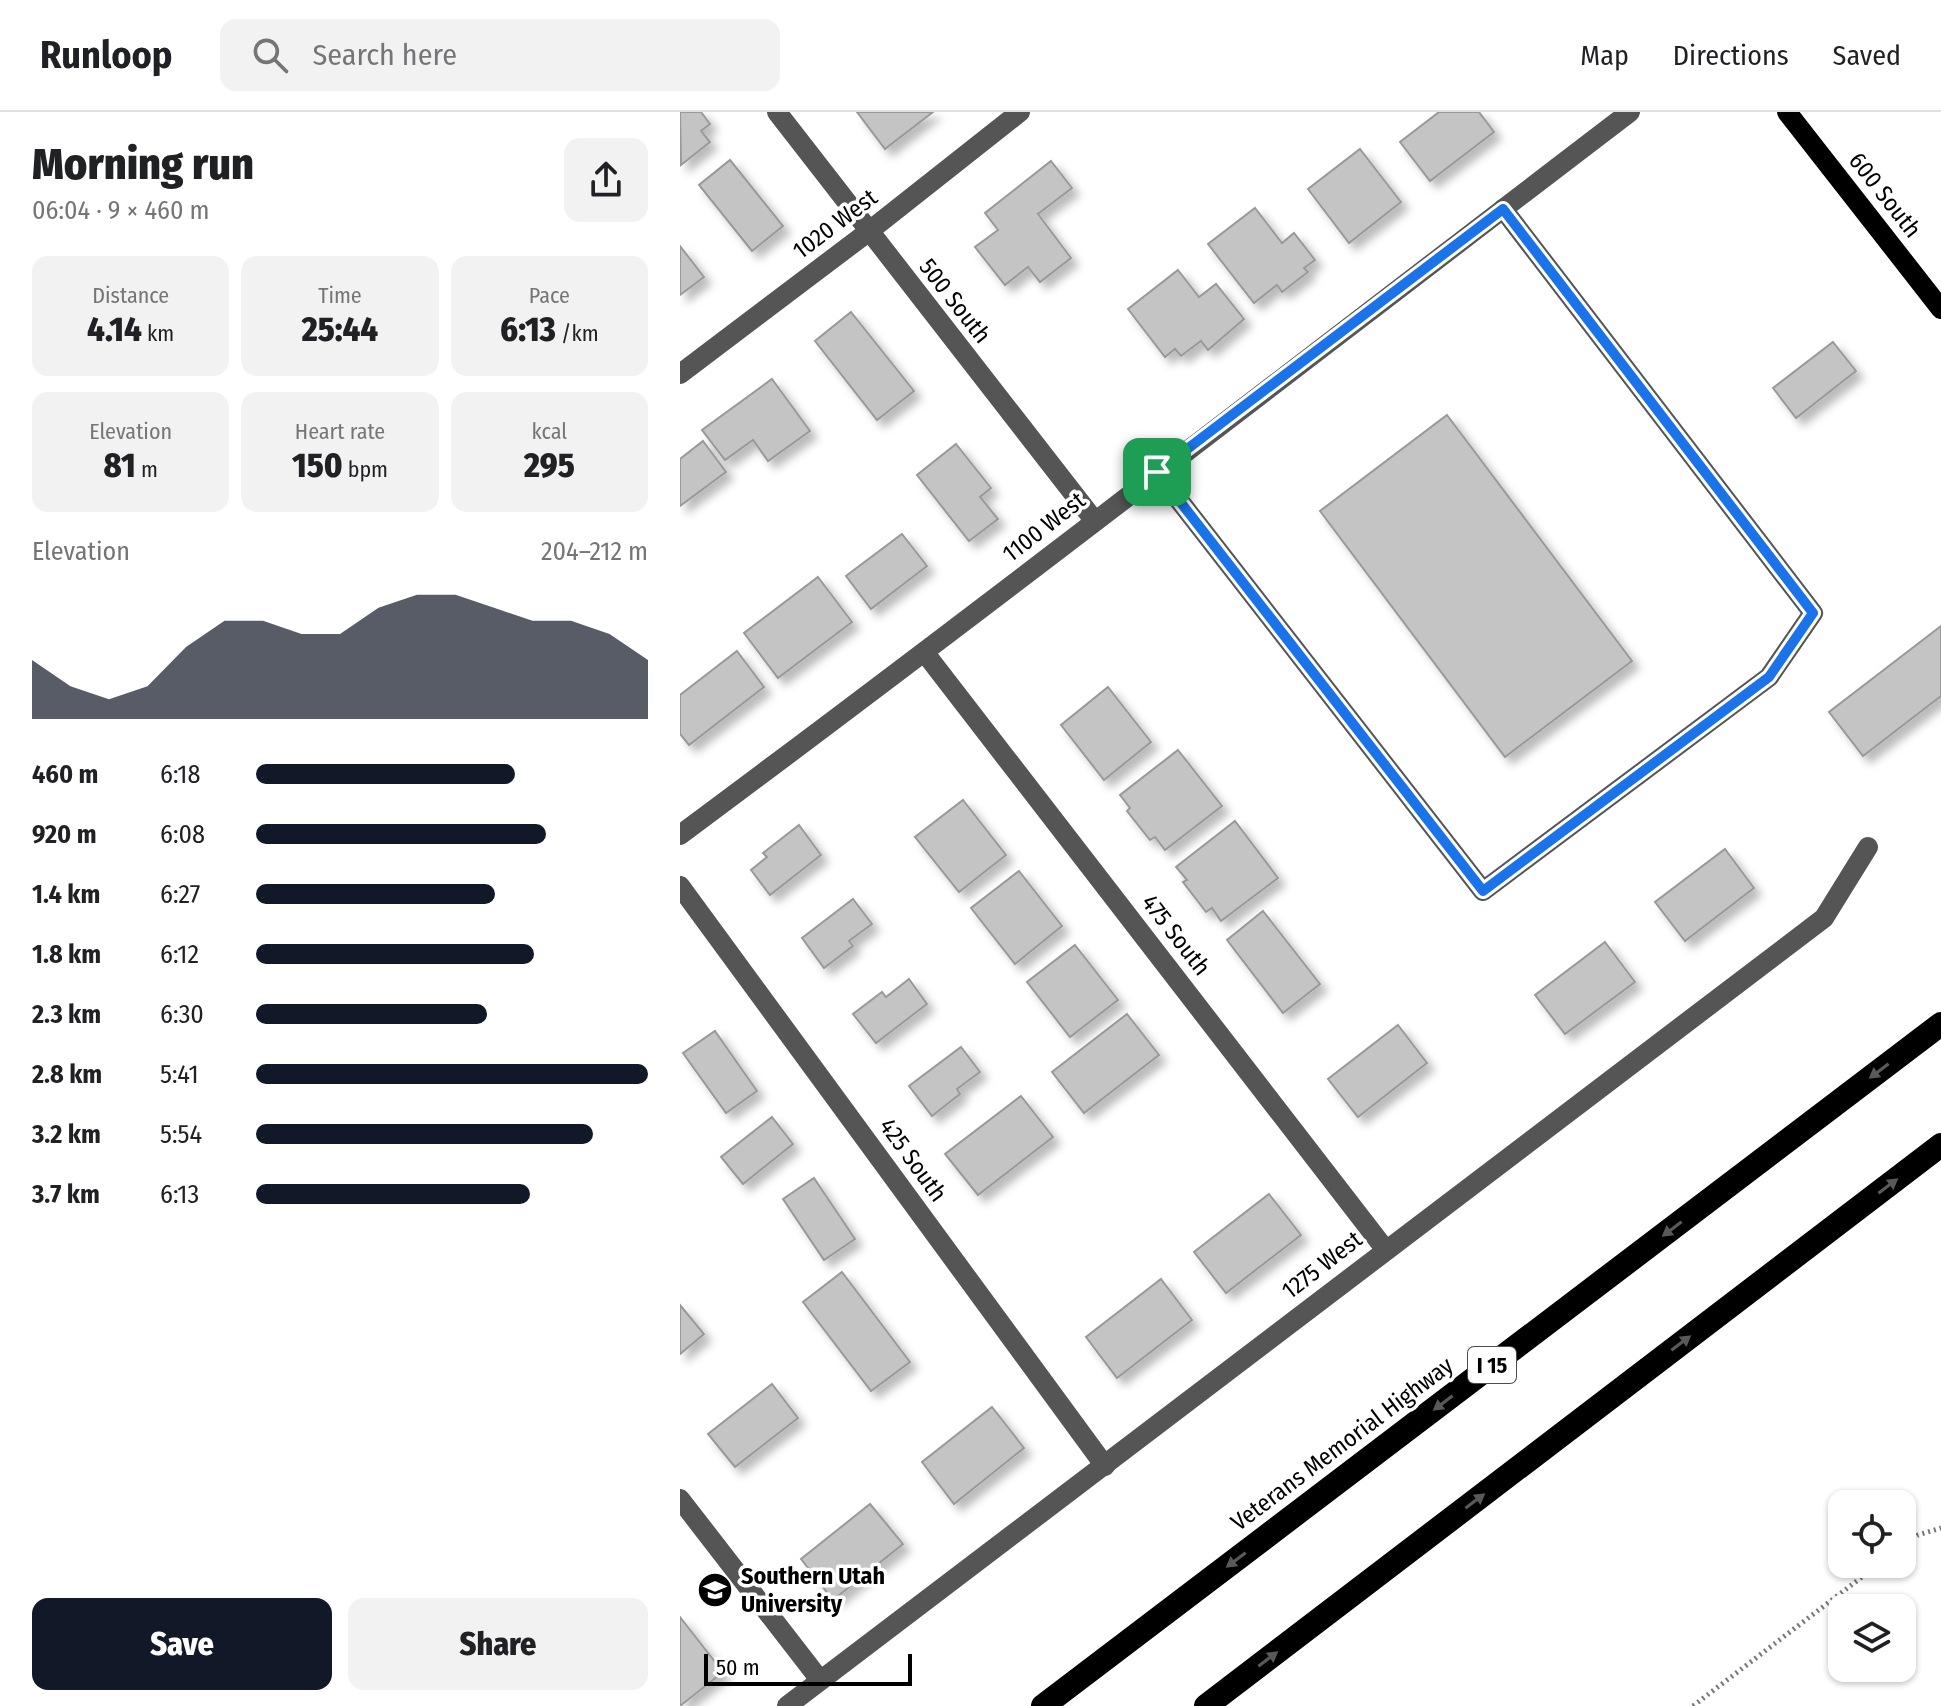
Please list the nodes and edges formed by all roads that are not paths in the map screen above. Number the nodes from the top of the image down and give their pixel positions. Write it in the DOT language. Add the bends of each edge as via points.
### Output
graph roads {
  1 [pos="777,112"];
  2 [pos="1020,112"];
  3 [pos="1630,112"];
  4 [pos="1787,112"];
  5 [pos="1503,209"];
  6 [pos="868,232"];
  7 [pos="1941,309"];
  8 [pos="680,374"];
  9 [pos="1157,472"];
  10 [pos="1094,520"];
  11 [pos="925,653"];
  12 [pos="680,835"];
  13 [pos="1868,847"];
  14 [pos="680,886"];
  15 [pos="1941,1024"];
  16 [pos="1941,1145"];
  17 [pos="1385,1249"];
  18 [pos="1105,1466"];
  19 [pos="680,1499"];
  20 [pos="820,1680"];
  21 [pos="787,1706"];
  22 [pos="1043,1706"];
  23 [pos="1206,1706"];
  1 -- 6 [label="street, 500 South"];
  2 -- 6 [label="street, 1020 West"];
  3 -- 5 [label="street, 1100 West"];
  4 -- 7 [label="main road, 600 South"];
  5 -- 9 [label="street, 1100 West"];
  5 -- 9 [label="street" via="1813,613 1769,677 1483,891"];
  6 -- 8 [label="street, 1020 West"];
  6 -- 10 [label="street, 500 South"];
  9 -- 10 [label="street, 1100 West"];
  10 -- 11 [label="street, 1100 West"];
  11 -- 12 [label="street, 1100 West"];
  11 -- 17 [label="street, 475 South"];
  13 -- 17 [label="street, 1275 West" via="1824,918"];
  14 -- 18 [label="street, 425 South"];
  15 -- 22 [label="highway, Veterans Memorial Highway / I 15, one-way"];
  23 -- 16 [label="highway, one-way"];
  17 -- 18 [label="street, 1275 West"];
  18 -- 20 [label="street, 1275 West"];
  19 -- 20 [label="street"];
  20 -- 21 [label="street, 1275 West"];
}
